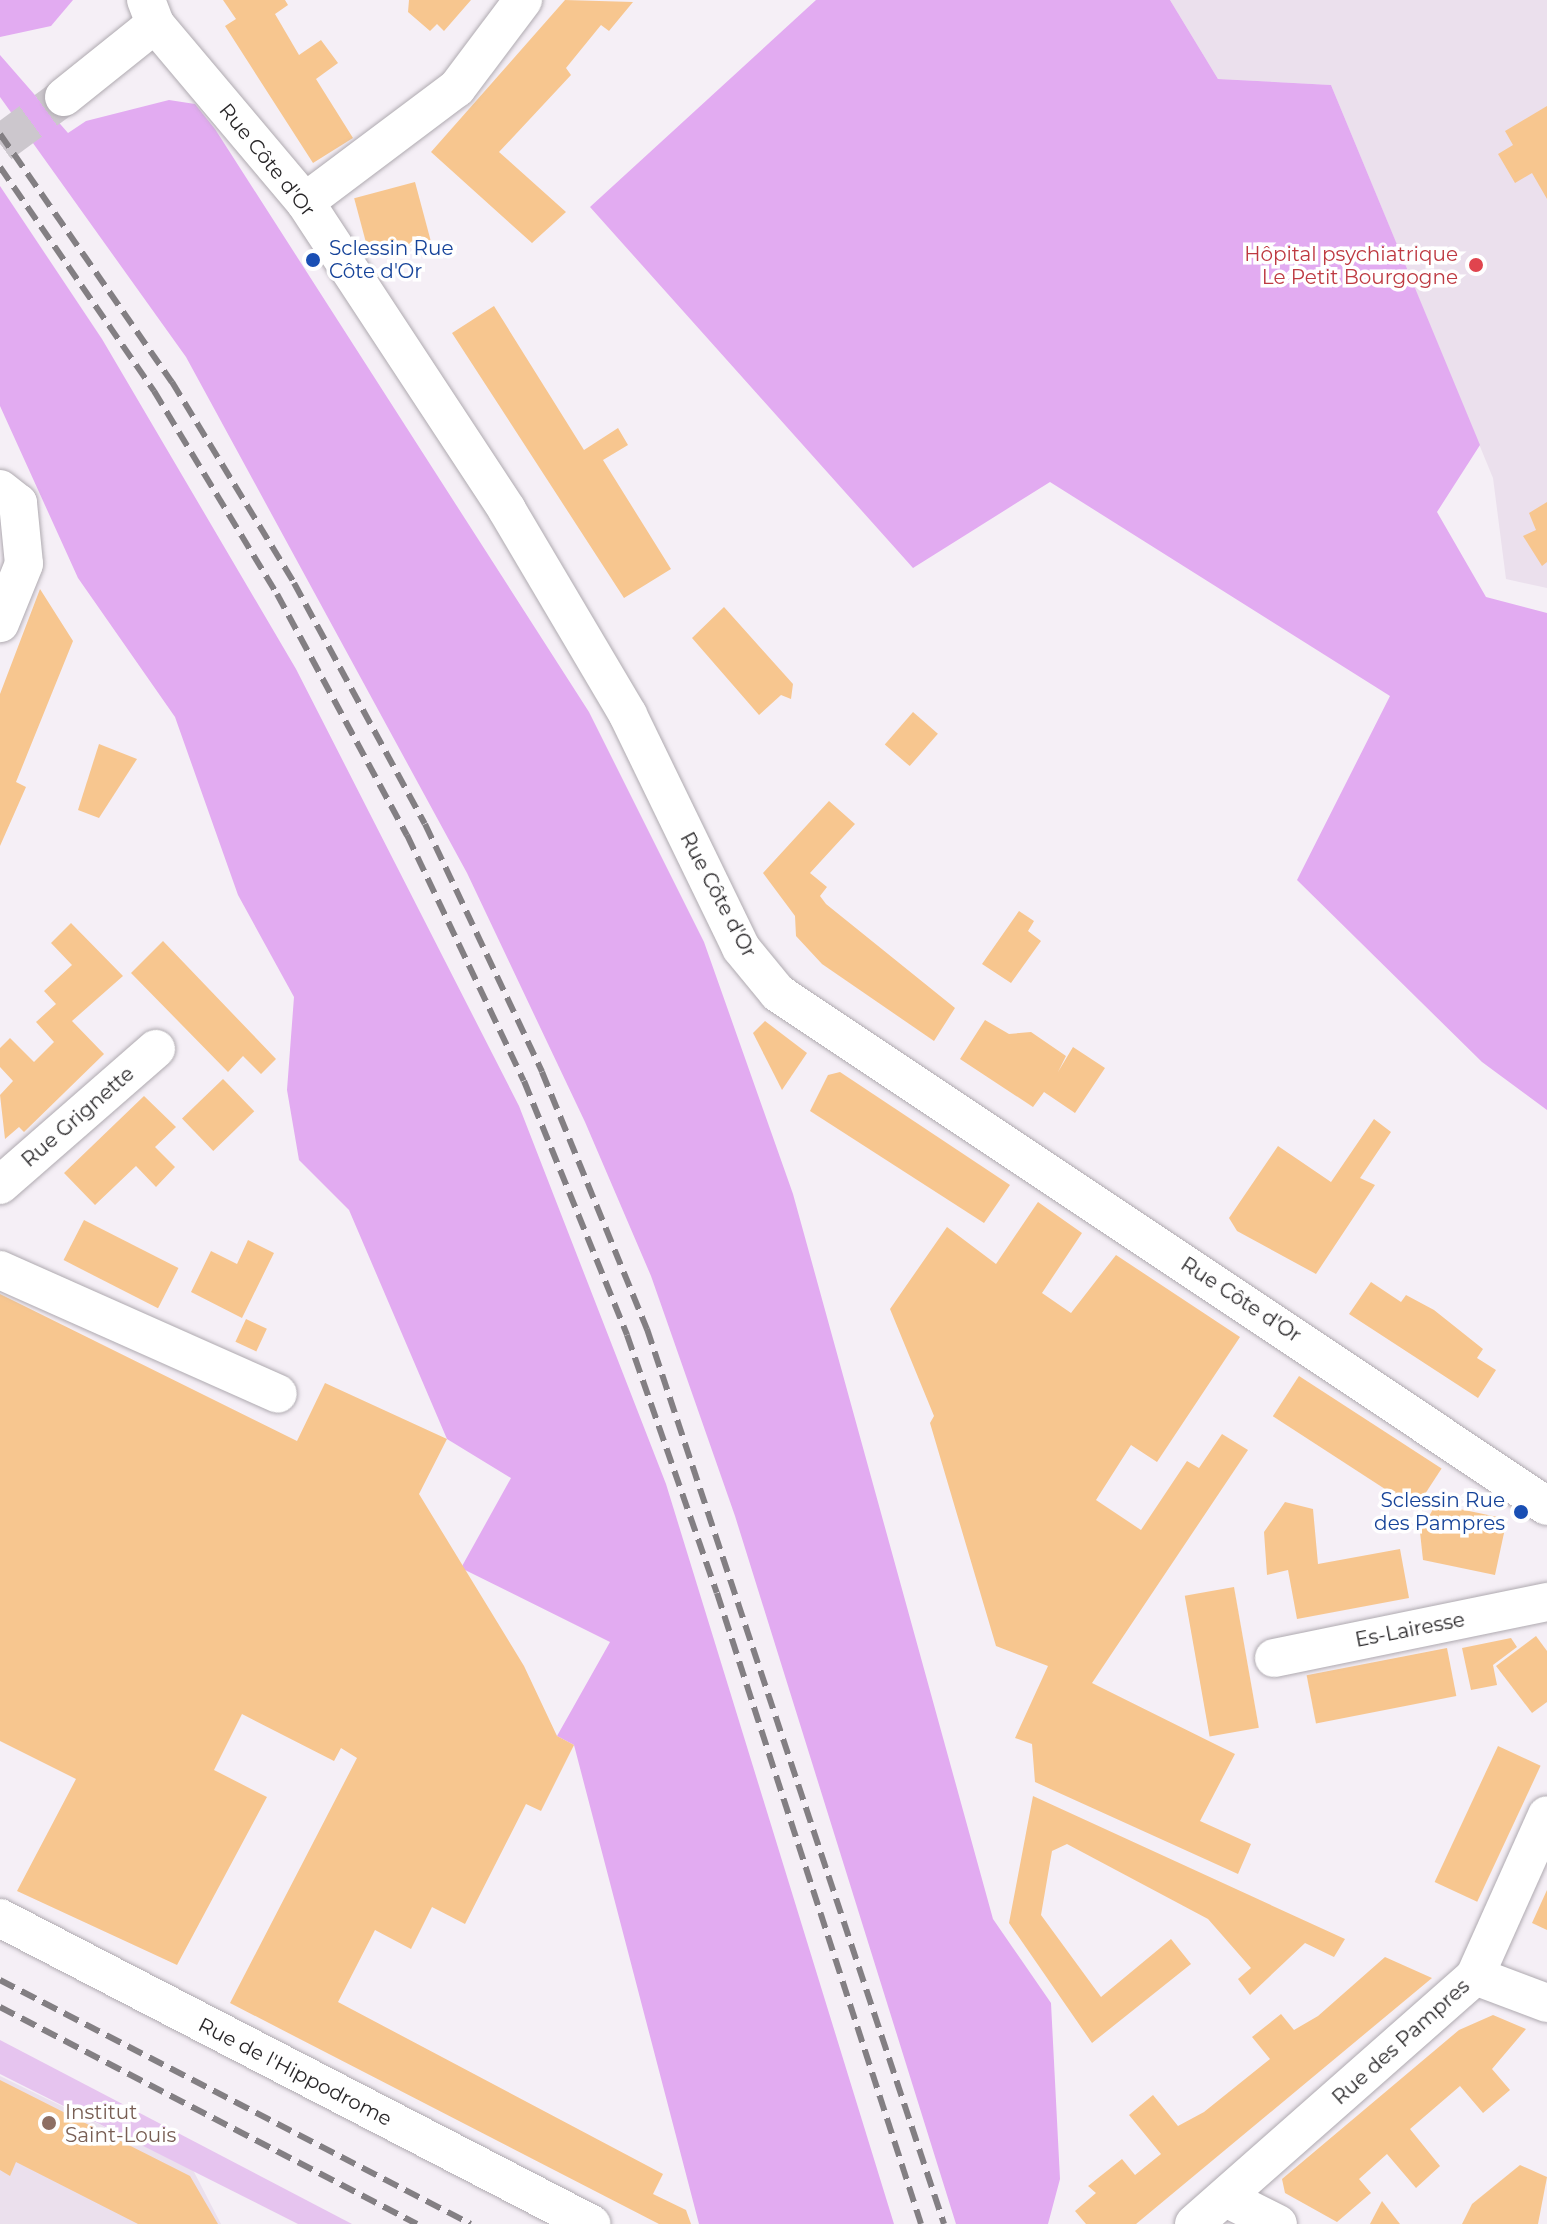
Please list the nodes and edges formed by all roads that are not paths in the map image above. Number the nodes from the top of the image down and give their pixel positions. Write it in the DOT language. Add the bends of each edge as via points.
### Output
graph roads {
  1 [pos="523,0"];
  2 [pos="150,12"];
  3 [pos="64,97"];
  4 [pos="305,202"];
  5 [pos="0,489"];
  6 [pos="0,623"];
  7 [pos="156,1049"];
  8 [pos="0,1185"];
  9 [pos="0,1270"];
  10 [pos="278,1394"];
  11 [pos="1547,1506"];
  12 [pos="1547,1602"];
  13 [pos="1274,1658"];
  14 [pos="1547,1815"];
  15 [pos="0,1918"];
  16 [pos="1475,1976"];
  17 [pos="1547,2003"];
  18 [pos="1226,2198"];
  19 [pos="591,2224"];
  20 [pos="1194,2224"];
  21 [pos="1278,2224"];
  1 -- 4 [label="street" via="457,88"];
  2 -- 3 [label="street"];
  2 -- 4 [label="street, Rue Côte d'Or"];
  4 -- 11 [label="street, Rue Côte d'Or" via="507,510 628,715 741,948 778,993"];
  5 -- 6 [label="street" via="18,503 24,564"];
  7 -- 8 [label="street, Rue Grignette"];
  9 -- 10 [label="street"];
  12 -- 13 [label="street, Es-Lairesse"];
  14 -- 16 [label="street, Rue des Pampres"];
  15 -- 19 [label="street, Rue de l'Hippodrome"];
  16 -- 17 [label="street"];
  16 -- 18 [label="street, Rue des Pampres"];
  18 -- 20 [label="street, Rue des Pampres"];
  18 -- 21 [label="street"];
}
